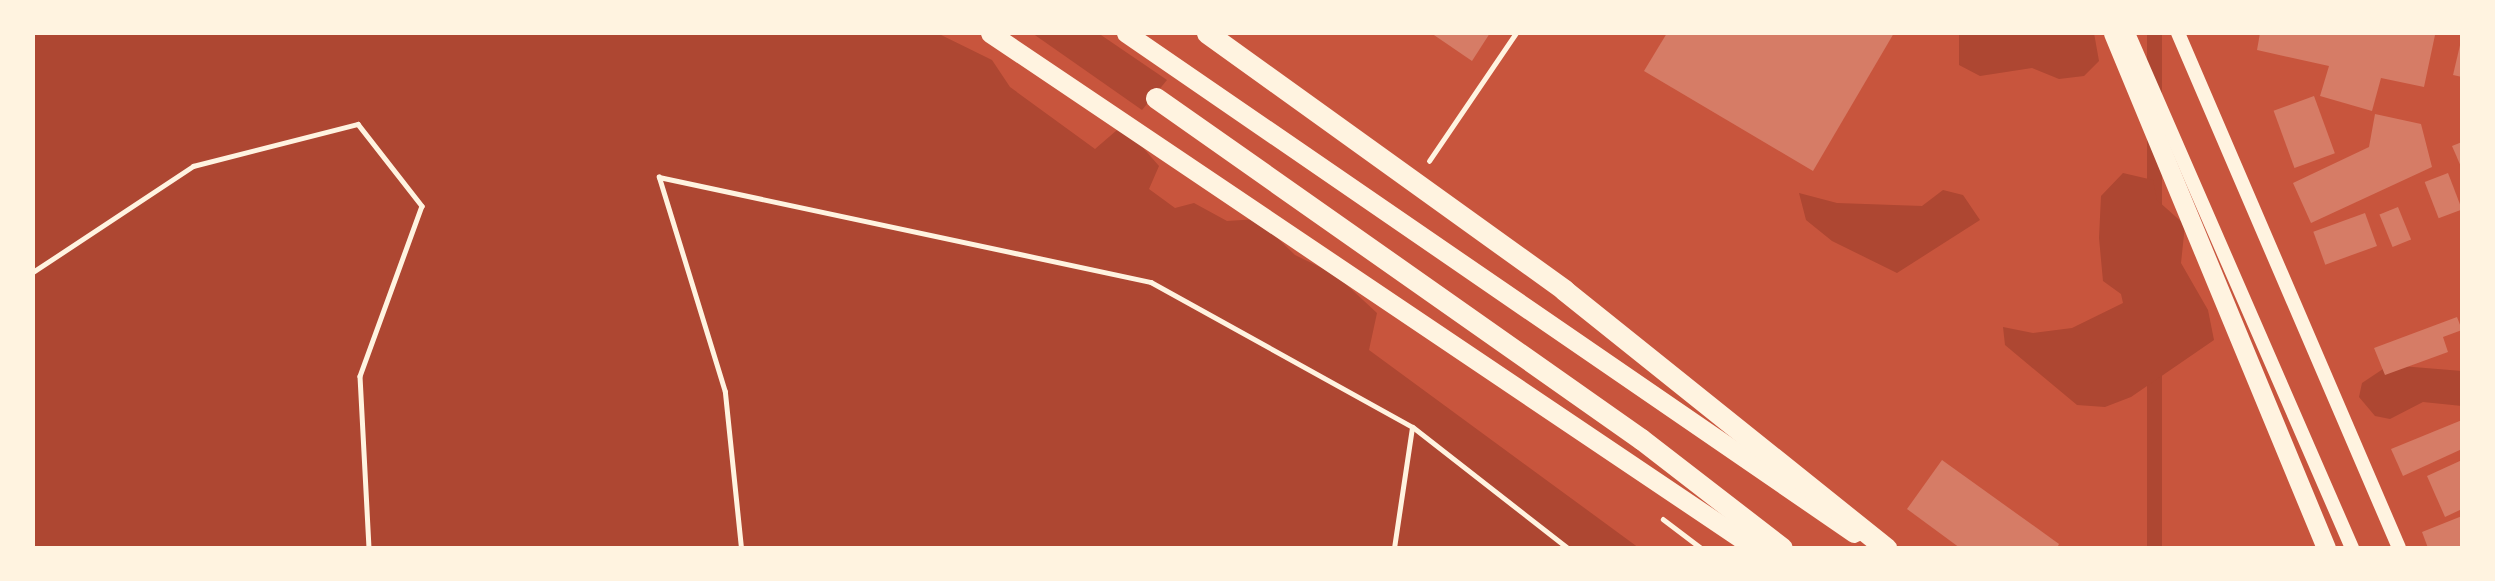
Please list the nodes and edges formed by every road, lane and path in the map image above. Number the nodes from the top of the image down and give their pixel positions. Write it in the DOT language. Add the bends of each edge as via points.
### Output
graph roads {
  1 [pos="990,33"];
  2 [pos="1126,33"];
  3 [pos="1207,33"];
  4 [pos="1516,33"];
  5 [pos="2113,33"];
  6 [pos="2128,33"];
  7 [pos="2178,33"];
  8 [pos="1156,98"];
  9 [pos="1415,181"];
  10 [pos="33,272"];
  11 [pos="1413,427"];
  12 [pos="369,548"];
  13 [pos="741,548"];
  14 [pos="1394,548"];
  15 [pos="1568,548"];
  16 [pos="1755,548"];
  17 [pos="1782,548"];
  18 [pos="1875,548"];
  19 [pos="1886,548"];
  20 [pos="2326,548"];
  21 [pos="2353,548"];
  22 [pos="2399,548"];
  1 -- 16 [label="highway"];
  2 -- 18 [label="highway"];
  3 -- 9 [label="highway"];
  4 -- 9 [label="path"];
  5 -- 20 [label="highway"];
  6 -- 21 [label="main road"];
  7 -- 22 [label="main road"];
  8 -- 17 [label="highway" via="1641,439"];
  9 -- 19 [label="highway" via="1564,290"];
  10 -- 12 [label="path" via="194,166 358,124 422,206 360,376"];
  11 -- 13 [label="path" via="1151,282 659,177 725,392"];
  11 -- 14 [label="path"];
  11 -- 15 [label="path"];
}
